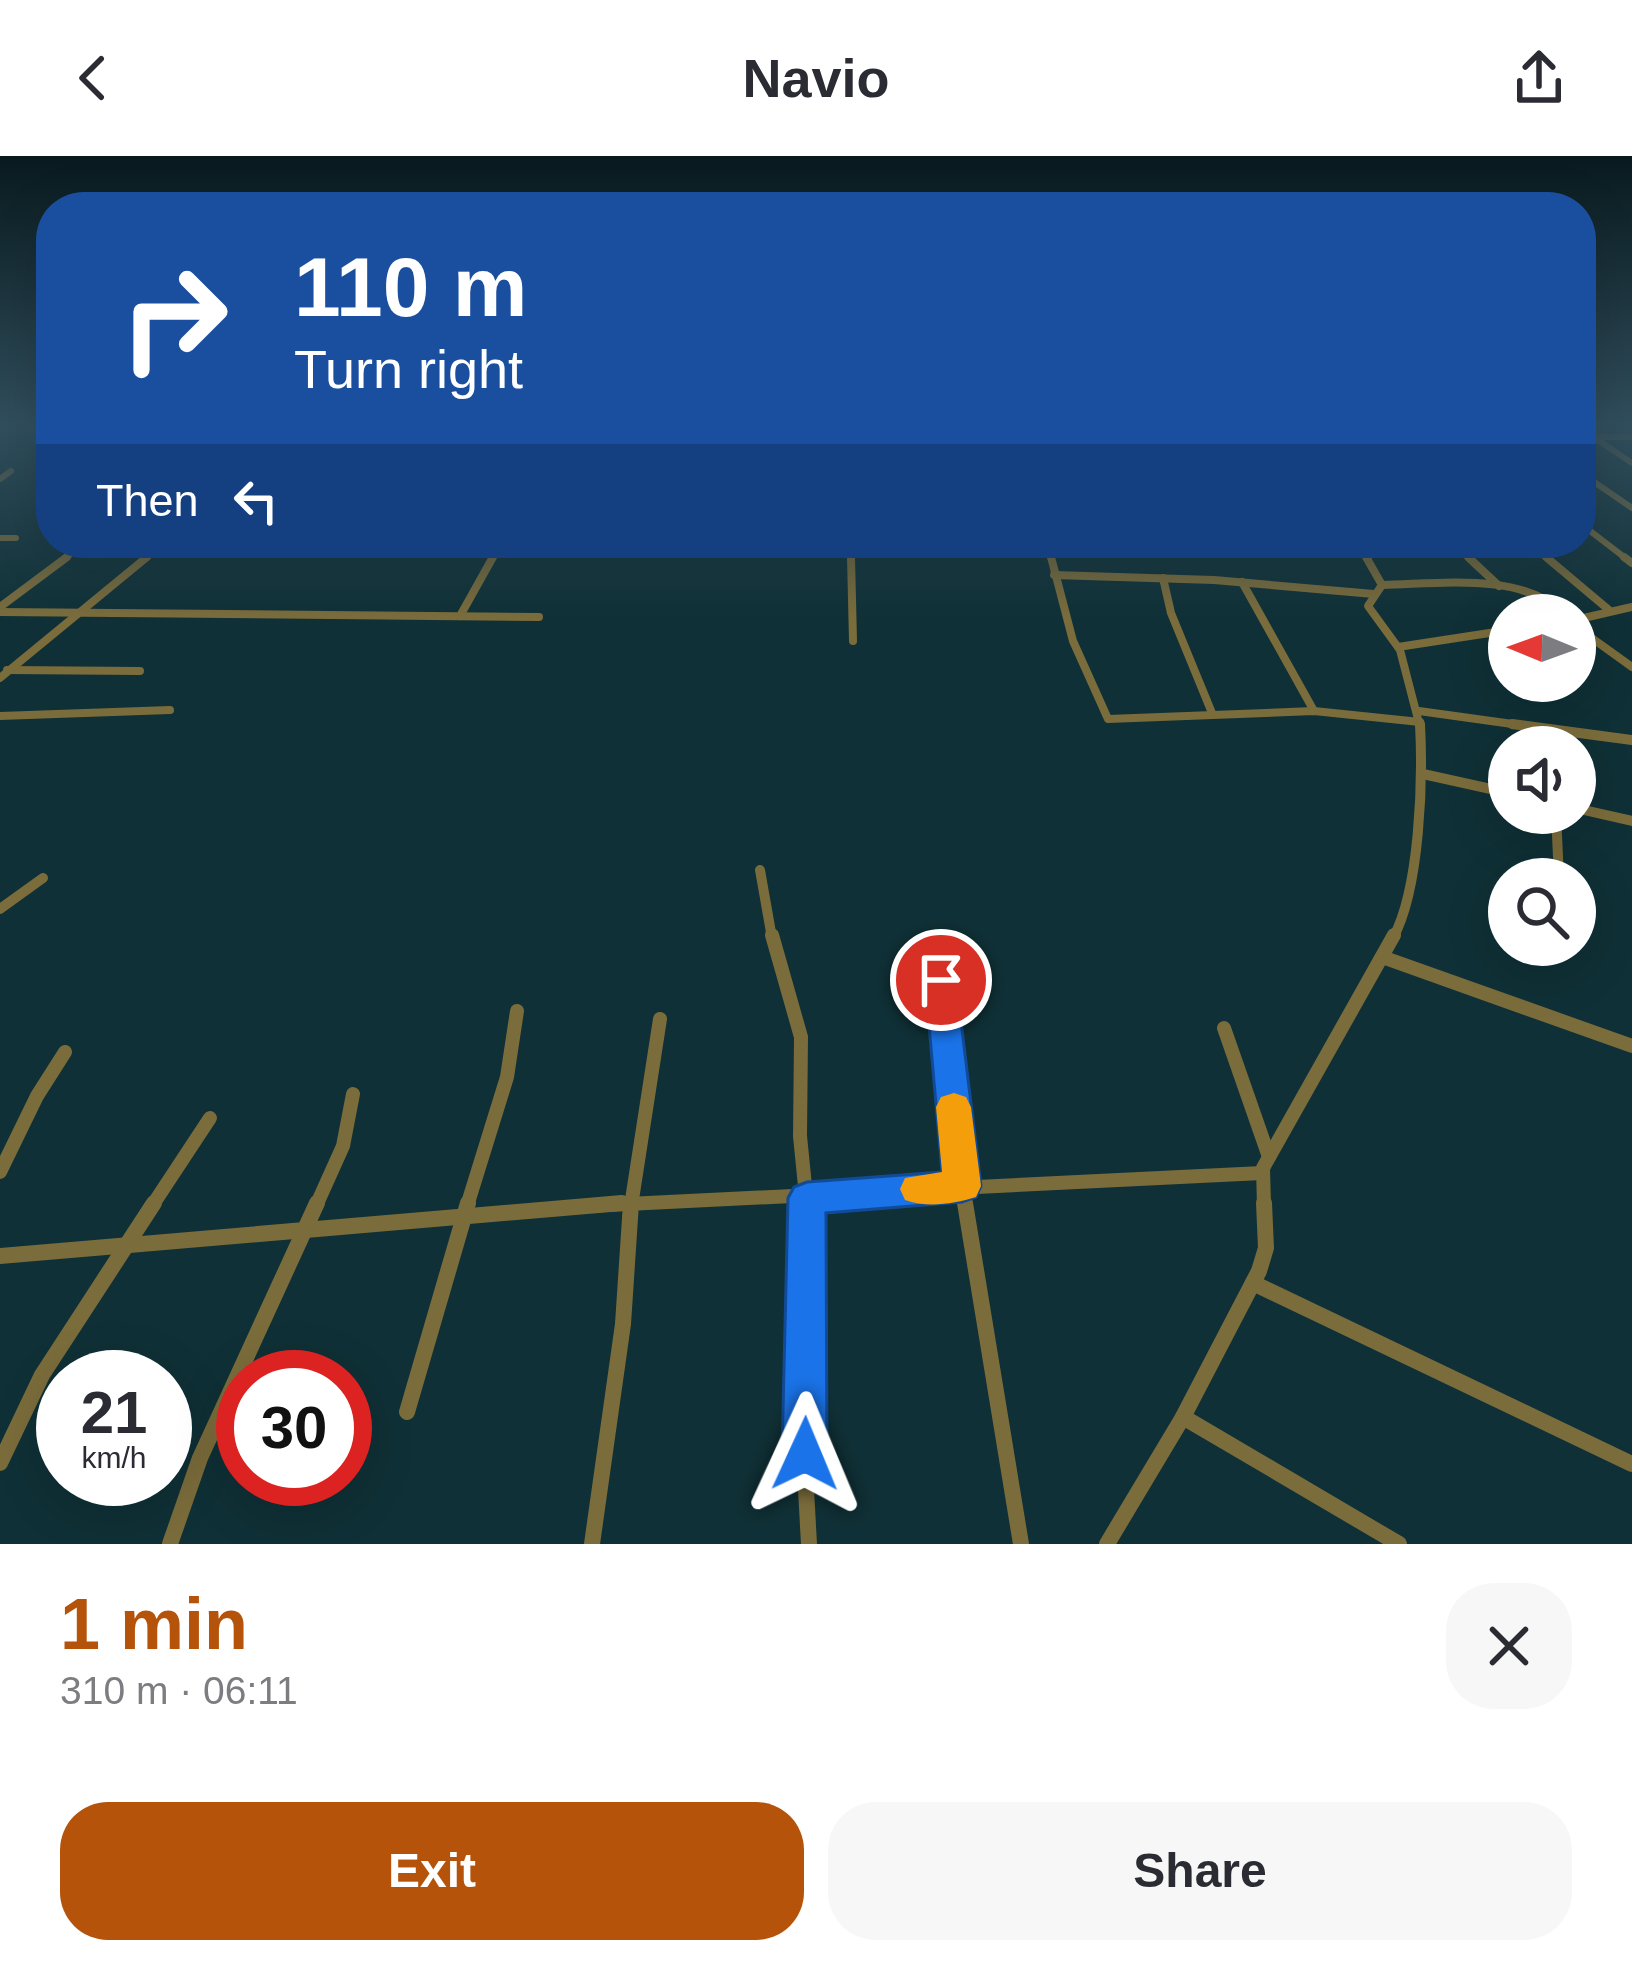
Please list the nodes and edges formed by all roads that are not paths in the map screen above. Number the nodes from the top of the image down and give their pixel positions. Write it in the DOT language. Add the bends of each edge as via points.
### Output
graph roads {
  1 [pos="1596,535"];
  2 [pos="0,538"];
  3 [pos="16,538"];
  4 [pos="66,558"];
  5 [pos="146,558"];
  6 [pos="493,558"];
  7 [pos="851,558"];
  8 [pos="1051,558"];
  9 [pos="1367,558"];
  10 [pos="1470,558"];
  11 [pos="1548,558"];
  12 [pos="1632,563"];
  13 [pos="1054,575"];
  14 [pos="1163,578"];
  15 [pos="1242,582"];
  16 [pos="1501,587"];
  17 [pos="1378,589"];
  18 [pos="1539,594"];
  19 [pos="1632,607"];
  20 [pos="0,609"];
  21 [pos="1609,610"];
  22 [pos="81,612"];
  23 [pos="1596,615"];
  24 [pos="460,616"];
  25 [pos="539,617"];
  26 [pos="1488,633"];
  27 [pos="1596,639"];
  28 [pos="853,640"];
  29 [pos="1398,647"];
  30 [pos="1632,667"];
  31 [pos="140,670"];
  32 [pos="4,674"];
  33 [pos="170,710"];
  34 [pos="1314,711"];
  35 [pos="1212,713"];
  36 [pos="0,716"];
  37 [pos="1419,717"];
  38 [pos="1516,726"];
  39 [pos="1596,735"];
  40 [pos="1632,740"];
  41 [pos="1423,774"];
  42 [pos="1488,788"];
  43 [pos="1596,813"];
  44 [pos="1632,821"];
  45 [pos="760,870"];
  46 [pos="43,878"];
  47 [pos="0,909"];
  48 [pos="1385,958"];
  49 [pos="941,980"];
  50 [pos="517,1011"];
  51 [pos="660,1018"];
  52 [pos="1224,1028"];
  53 [pos="1632,1046"];
  54 [pos="65,1052"];
  55 [pos="352,1094"];
  56 [pos="210,1118"];
  57 [pos="1269,1157"];
  58 [pos="0,1172"];
  59 [pos="1262,1173"];
  60 [pos="962,1186"];
  61 [pos="807,1198"];
  62 [pos="632,1203"];
  63 [pos="466,1217"];
  64 [pos="301,1232"];
  65 [pos="125,1246"];
  66 [pos="0,1256"];
  67 [pos="1253,1283"];
  68 [pos="407,1412"];
  69 [pos="1183,1417"];
  70 [pos="0,1463"];
  71 [pos="1632,1464"];
  72 [pos="170,1544"];
  73 [pos="592,1544"];
  74 [pos="809,1544"];
  75 [pos="1021,1544"];
  76 [pos="1107,1544"];
  77 [pos="1399,1544"];
  1 -- 12 [label="street"];
  2 -- 3 [label="street"];
  4 -- 20 [label="street"];
  5 -- 22 [label="street"];
  6 -- 24 [label="street"];
  7 -- 28 [label="street"];
  8 -- 13 [label="street"];
  9 -- 17 [label="street"];
  10 -- 16 [label="street"];
  11 -- 21 [label="street"];
  13 -- 14 [label="street"];
  13 -- 35 [label="street" via="1108,719"];
  14 -- 15 [label="street"];
  14 -- 35 [label="street"];
  15 -- 17 [label="street"];
  15 -- 34 [label="street"];
  16 -- 17 [label="street"];
  16 -- 18 [label="street"];
  17 -- 29 [label="street" via="1368,606"];
  19 -- 21 [label="street"];
  20 -- 22 [label="street"];
  21 -- 23 [label="street"];
  22 -- 24 [label="street"];
  22 -- 32 [label="street"];
  24 -- 25 [label="street"];
  26 -- 29 [label="street"];
  27 -- 30 [label="street"];
  29 -- 37 [label="street"];
  31 -- 32 [label="street"];
  33 -- 36 [label="street"];
  34 -- 35 [label="street"];
  34 -- 37 [label="street"];
  37 -- 38 [label="street"];
  37 -- 41 [label="street"];
  39 -- 40 [label="street"];
  41 -- 42 [label="street"];
  41 -- 48 [label="street" via="1406,916"];
  43 -- 44 [label="street"];
  45 -- 61 [label="street" via="800,1037"];
  46 -- 47 [label="street"];
  48 -- 53 [label="street"];
  48 -- 57 [label="street"];
  49 -- 60 [label="street"];
  50 -- 63 [label="street" via="494,1134"];
  51 -- 62 [label="street"];
  52 -- 57 [label="street"];
  54 -- 58 [label="street"];
  55 -- 64 [label="street" via="343,1146"];
  56 -- 65 [label="street"];
  57 -- 59 [label="street"];
  59 -- 60 [label="street"];
  59 -- 67 [label="street" via="1266,1248"];
  60 -- 61 [label="street"];
  60 -- 75 [label="street"];
  61 -- 62 [label="street"];
  61 -- 74 [label="street"];
  62 -- 63 [label="street"];
  62 -- 73 [label="street"];
  63 -- 64 [label="street"];
  63 -- 68 [label="street"];
  64 -- 65 [label="street"];
  64 -- 72 [label="street"];
  65 -- 66 [label="street"];
  65 -- 70 [label="street" via="22,1408"];
  67 -- 69 [label="street"];
  67 -- 71 [label="street"];
  69 -- 76 [label="street"];
  69 -- 77 [label="street"];
}
